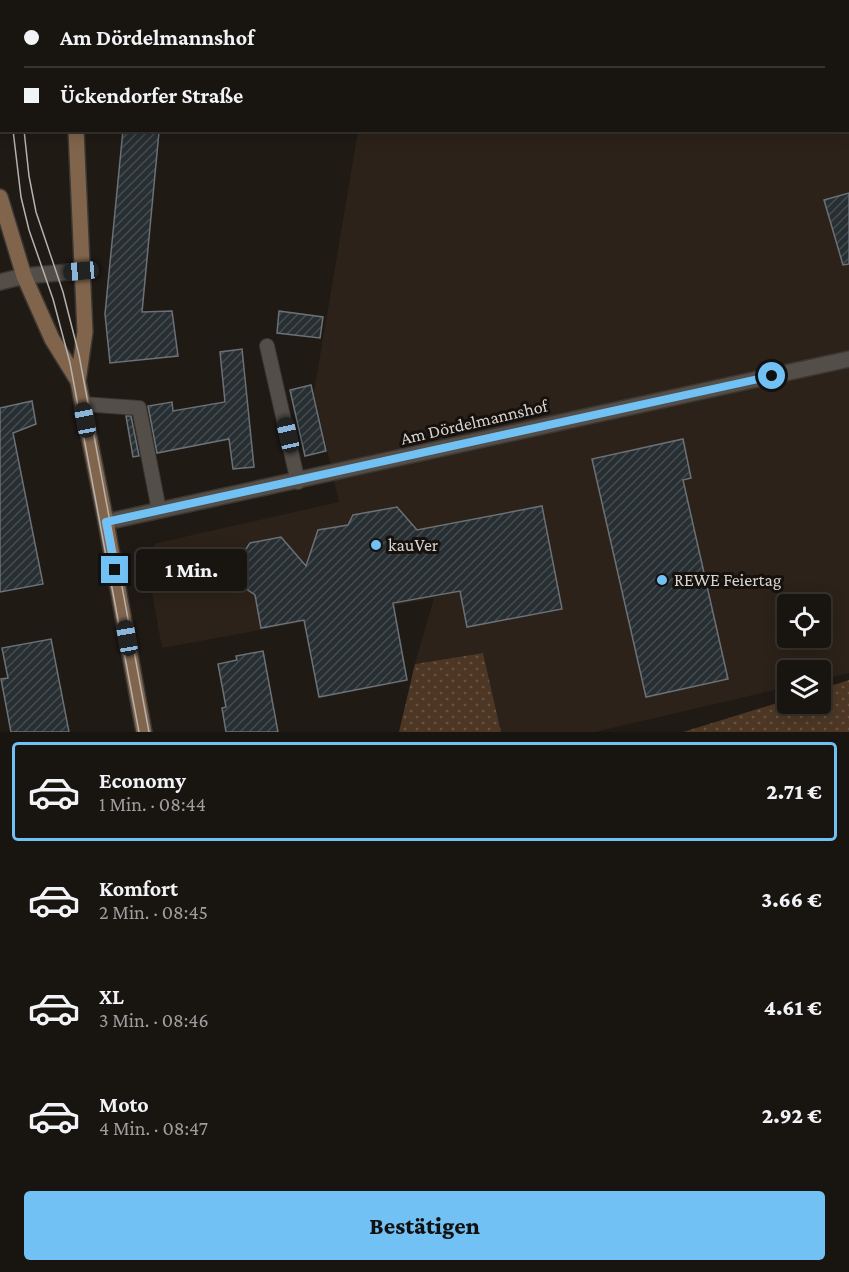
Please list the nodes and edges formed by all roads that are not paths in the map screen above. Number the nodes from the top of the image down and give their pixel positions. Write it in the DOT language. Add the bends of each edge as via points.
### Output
graph roads {
  1 [pos="76,132"];
  2 [pos="0,197"];
  3 [pos="81,271"];
  4 [pos="24,276"];
  5 [pos="0,282"];
  6 [pos="267,346"];
  7 [pos="849,359"];
  8 [pos="78,381"];
  9 [pos="82,404"];
  10 [pos="298,482"];
  11 [pos="159,510"];
  12 [pos="106,522"];
  13 [pos="144,732"];
  1 -- 3 [label="main road"];
  2 -- 4 [label="main road"];
  3 -- 4 [label="street"];
  3 -- 8 [label="main road" via="85,332"];
  4 -- 5 [label="street"];
  4 -- 8 [label="main road" via="52,339"];
  6 -- 10 [label="lane"];
  7 -- 10 [label="street, Am Dördelmannshof"];
  8 -- 9 [label="main road"];
  9 -- 11 [label="lane" via="139,408"];
  9 -- 12 [label="main road"];
  10 -- 11 [label="street, Am Dördelmannshof"];
  11 -- 12 [label="street, Am Dördelmannshof"];
  12 -- 13 [label="main road"];
}
